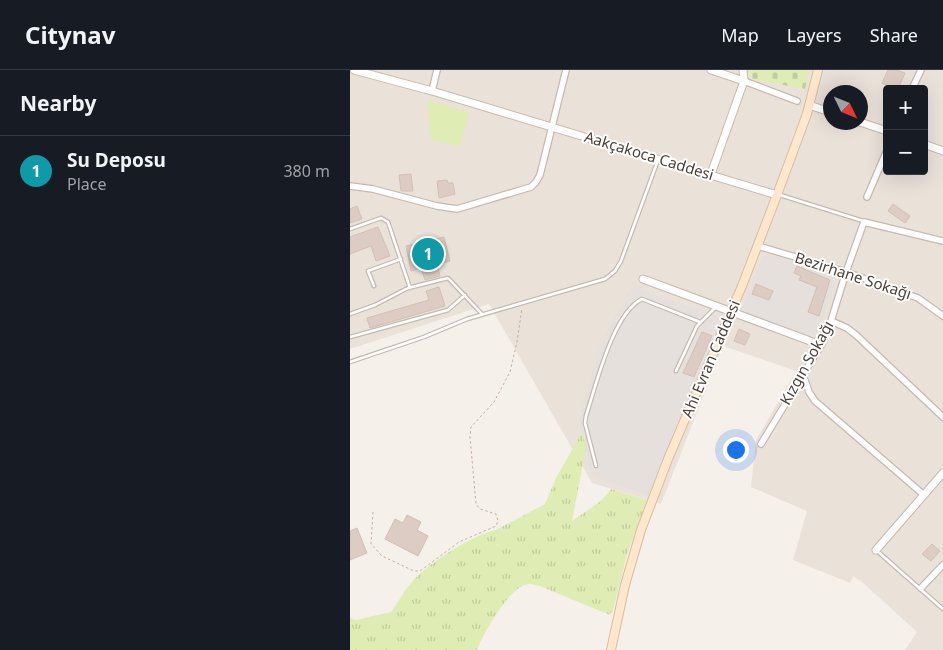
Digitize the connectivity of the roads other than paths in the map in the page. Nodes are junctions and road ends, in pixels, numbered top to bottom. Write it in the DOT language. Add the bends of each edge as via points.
graph roads {
  1 [pos="354,70"];
  2 [pos="438,70"];
  3 [pos="566,70"];
  4 [pos="711,70"];
  5 [pos="743,70"];
  6 [pos="818,70"];
  7 [pos="921,70"];
  8 [pos="744,81"];
  9 [pos="914,85"];
  10 [pos="432,90"];
  11 [pos="797,101"];
  12 [pos="810,105"];
  13 [pos="823,110"];
  14 [pos="868,125"];
  15 [pos="552,127"];
  16 [pos="884,130"];
  17 [pos="928,145"];
  18 [pos="943,151"];
  19 [pos="659,158"];
  20 [pos="883,159"];
  21 [pos="711,174"];
  22 [pos="350,186"];
  23 [pos="777,195"];
  24 [pos="867,197"];
  25 [pos="864,222"];
  26 [pos="350,229"];
  27 [pos="943,241"];
  28 [pos="758,246"];
  29 [pos="400,259"];
  30 [pos="846,272"];
  31 [pos="643,279"];
  32 [pos="374,286"];
  33 [pos="410,288"];
  34 [pos="465,294"];
  35 [pos="716,307"];
  36 [pos="731,312"];
  37 [pos="350,314"];
  38 [pos="482,314"];
  39 [pos="943,316"];
  40 [pos="831,321"];
  41 [pos="700,322"];
  42 [pos="350,336"];
  43 [pos="820,345"];
  44 [pos="350,362"];
  45 [pos="676,370"];
  46 [pos="803,375"];
  47 [pos="943,418"];
  48 [pos="761,444"];
  49 [pos="596,466"];
  50 [pos="943,473"];
  51 [pos="924,495"];
  52 [pos="876,550"];
  53 [pos="943,565"];
  54 [pos="921,588"];
  55 [pos="943,609"];
  56 [pos="610,650"];
  1 -- 10 [label="street, Aakçakoca Caddesi"];
  2 -- 10 [label="street"];
  3 -- 15 [label="street"];
  4 -- 8 [label="street"];
  5 -- 8 [label="street"];
  6 -- 12 [label="main road, Ahi Evran Caddesi"];
  7 -- 9 [label="street"];
  8 -- 11 [label="street"];
  8 -- 21 [label="street"];
  10 -- 15 [label="street, Aakçakoca Caddesi"];
  12 -- 13 [label="street"];
  12 -- 23 [label="main road, Ahi Evran Caddesi"];
  14 -- 16 [label="street"];
  15 -- 19 [label="street, Aakçakoca Caddesi"];
  15 -- 22 [label="street" via="536,182 531,187 506,195 449,209"];
  17 -- 18 [label="street"];
  19 -- 21 [label="street, Aakçakoca Caddesi"];
  19 -- 38 [label="lane" via="615,271 597,282"];
  20 -- 24 [label="street"];
  21 -- 23 [label="street, Aakçakoca Caddesi"];
  23 -- 25 [label="lane, Aakçakoca Caddesi"];
  23 -- 28 [label="main road, Ahi Evran Caddesi"];
  25 -- 27 [label="street, Aakçakoca Caddesi"];
  25 -- 30 [label="street, Kızgın Sokağı"];
  26 -- 29 [label="lane" via="384,219 388,222"];
  28 -- 30 [label="street, Bezirhane Sokağı"];
  28 -- 36 [label="main road, Ahi Evran Caddesi"];
  29 -- 32 [label="lane" via="368,271"];
  29 -- 33 [label="lane"];
  30 -- 39 [label="street, Bezirhane Sokağı" via="918,298"];
  30 -- 40 [label="street, Kızgın Sokağı"];
  31 -- 35 [label="street"];
  33 -- 34 [label="lane" via="448,278"];
  33 -- 37 [label="lane"];
  34 -- 38 [label="lane"];
  34 -- 42 [label="lane" via="448,310"];
  35 -- 36 [label="street"];
  35 -- 41 [label="lane"];
  36 -- 43 [label="street"];
  36 -- 56 [label="main road, Ahi Evran Caddesi" via="646,516"];
  38 -- 44 [label="lane"];
  40 -- 43 [label="street, Kızgın Sokağı"];
  40 -- 47 [label="street" via="856,335"];
  41 -- 45 [label="lane"];
  41 -- 49 [label="lane" via="642,299 627,311 607,352 586,416 585,424"];
  43 -- 46 [label="street, Kızgın Sokağı"];
  46 -- 48 [label="street, Kızgın Sokağı"];
  46 -- 51 [label="street" via="815,400"];
  50 -- 51 [label="street"];
  51 -- 52 [label="street"];
  52 -- 54 [label="lane"];
  53 -- 54 [label="street"];
  54 -- 55 [label="lane"];
}
